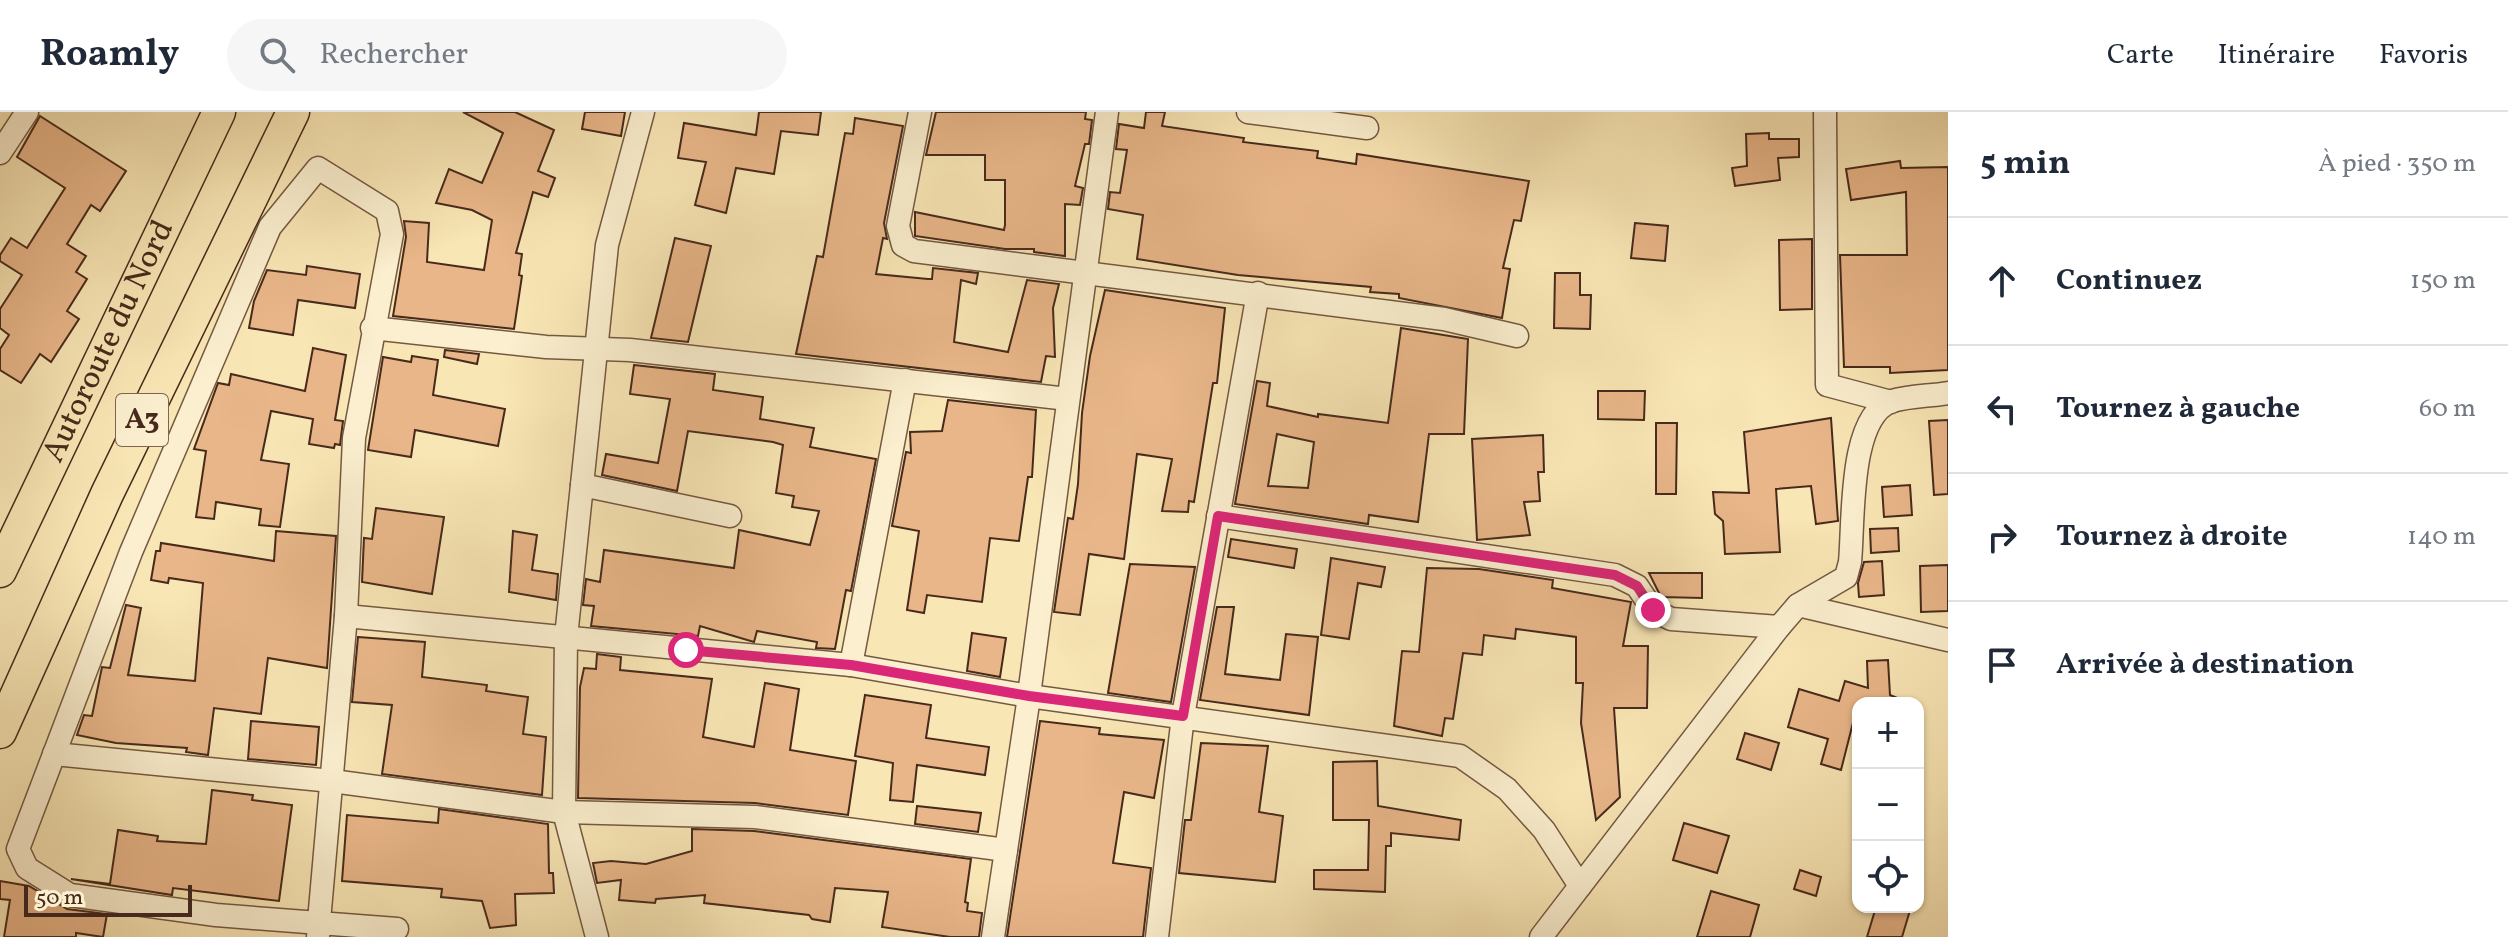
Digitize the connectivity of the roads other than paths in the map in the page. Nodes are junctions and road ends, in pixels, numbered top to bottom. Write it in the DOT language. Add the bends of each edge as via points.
graph roads {
  1 [pos="27,112"];
  2 [pos="219,112"];
  3 [pos="293,112"];
  4 [pos="643,112"];
  5 [pos="920,112"];
  6 [pos="1107,112"];
  7 [pos="1248,112"];
  8 [pos="1825,112"];
  9 [pos="1367,128"];
  10 [pos="0,153"];
  11 [pos="1083,273"];
  12 [pos="1258,293"];
  13 [pos="372,328"];
  14 [pos="1517,336"];
  15 [pos="595,349"];
  16 [pos="905,380"];
  17 [pos="1948,393"];
  18 [pos="1068,399"];
  19 [pos="1891,402"];
  20 [pos="582,485"];
  21 [pos="730,516"];
  22 [pos="1218,516"];
  23 [pos="0,571"];
  24 [pos="1798,605"];
  25 [pos="346,616"];
  26 [pos="1779,627"];
  27 [pos="566,637"];
  28 [pos="1948,640"];
  29 [pos="851,665"];
  30 [pos="1029,696"];
  31 [pos="1183,716"];
  32 [pos="0,732"];
  33 [pos="54,754"];
  34 [pos="332,781"];
  35 [pos="564,812"];
  36 [pos="1006,850"];
  37 [pos="1580,886"];
  38 [pos="318,929"];
  39 [pos="397,929"];
  40 [pos="597,937"];
  41 [pos="993,937"];
  42 [pos="1157,937"];
  43 [pos="1541,937"];
  1 -- 10 [label="street"];
  2 -- 23 [label="highway, Autoroute du Nord / A3"];
  3 -- 32 [label="highway, Autoroute du Nord / A3" via="107,494"];
  4 -- 15 [label="street" via="607,245"];
  5 -- 11 [label="street" via="898,226 903,245 914,251"];
  6 -- 11 [label="street"];
  7 -- 9 [label="street"];
  8 -- 19 [label="street" via="1827,385"];
  11 -- 12 [label="street"];
  11 -- 18 [label="street"];
  12 -- 14 [label="street" via="1444,319"];
  12 -- 22 [label="street"];
  13 -- 15 [label="street"];
  13 -- 25 [label="street" via="354,438"];
  13 -- 33 [label="street" via="392,234 387,211 318,168 270,227 131,552"];
  15 -- 16 [label="street"];
  15 -- 20 [label="street"];
  16 -- 18 [label="street"];
  16 -- 29 [label="street"];
  17 -- 19 [label="street"];
  18 -- 30 [label="street"];
  19 -- 24 [label="street" via="1871,415 1861,438 1846,577"];
  20 -- 21 [label="street"];
  20 -- 27 [label="street"];
  22 -- 26 [label="street" via="1615,575 1637,586 1653,610 1671,619"];
  22 -- 31 [label="street"];
  24 -- 26 [label="street"];
  24 -- 28 [label="street"];
  25 -- 27 [label="street"];
  25 -- 34 [label="street"];
  26 -- 37 [label="street"];
  27 -- 29 [label="street"];
  27 -- 35 [label="street"];
  29 -- 30 [label="street"];
  30 -- 31 [label="street"];
  30 -- 36 [label="street"];
  31 -- 37 [label="street" via="1460,756 1507,789 1544,830"];
  31 -- 42 [label="street"];
  33 -- 34 [label="street"];
  33 -- 38 [label="street" via="18,849 27,868 43,881 70,895"];
  34 -- 35 [label="street"];
  34 -- 38 [label="street"];
  35 -- 36 [label="street" via="755,817"];
  35 -- 40 [label="street"];
  36 -- 41 [label="street"];
  37 -- 43 [label="street"];
  38 -- 39 [label="street"];
}
